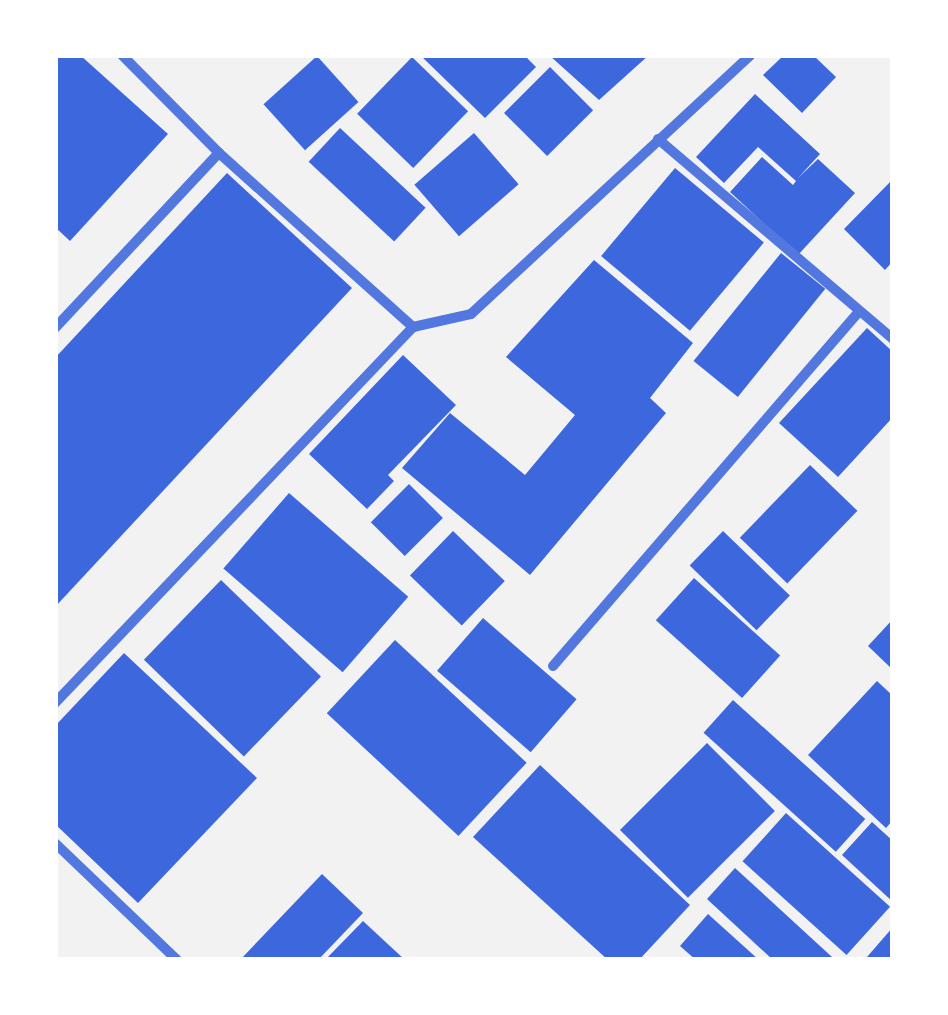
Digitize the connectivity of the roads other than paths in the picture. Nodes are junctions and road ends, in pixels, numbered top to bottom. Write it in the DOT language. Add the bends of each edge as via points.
graph roads {
  1 [pos="122,55"];
  2 [pos="751,55"];
  3 [pos="658,138"];
  4 [pos="219,153"];
  5 [pos="858,312"];
  6 [pos="414,327"];
  7 [pos="55,328"];
  8 [pos="893,339"];
  9 [pos="553,666"];
  10 [pos="55,704"];
  11 [pos="55,843"];
  12 [pos="176,960"];
  1 -- 4 [label="street"];
  2 -- 3 [label="street"];
  3 -- 5 [label="street"];
  3 -- 6 [label="street" via="470,314"];
  4 -- 6 [label="street"];
  4 -- 7 [label="street"];
  5 -- 8 [label="street"];
  5 -- 9 [label="street"];
  6 -- 10 [label="street"];
  11 -- 12 [label="street"];
}
